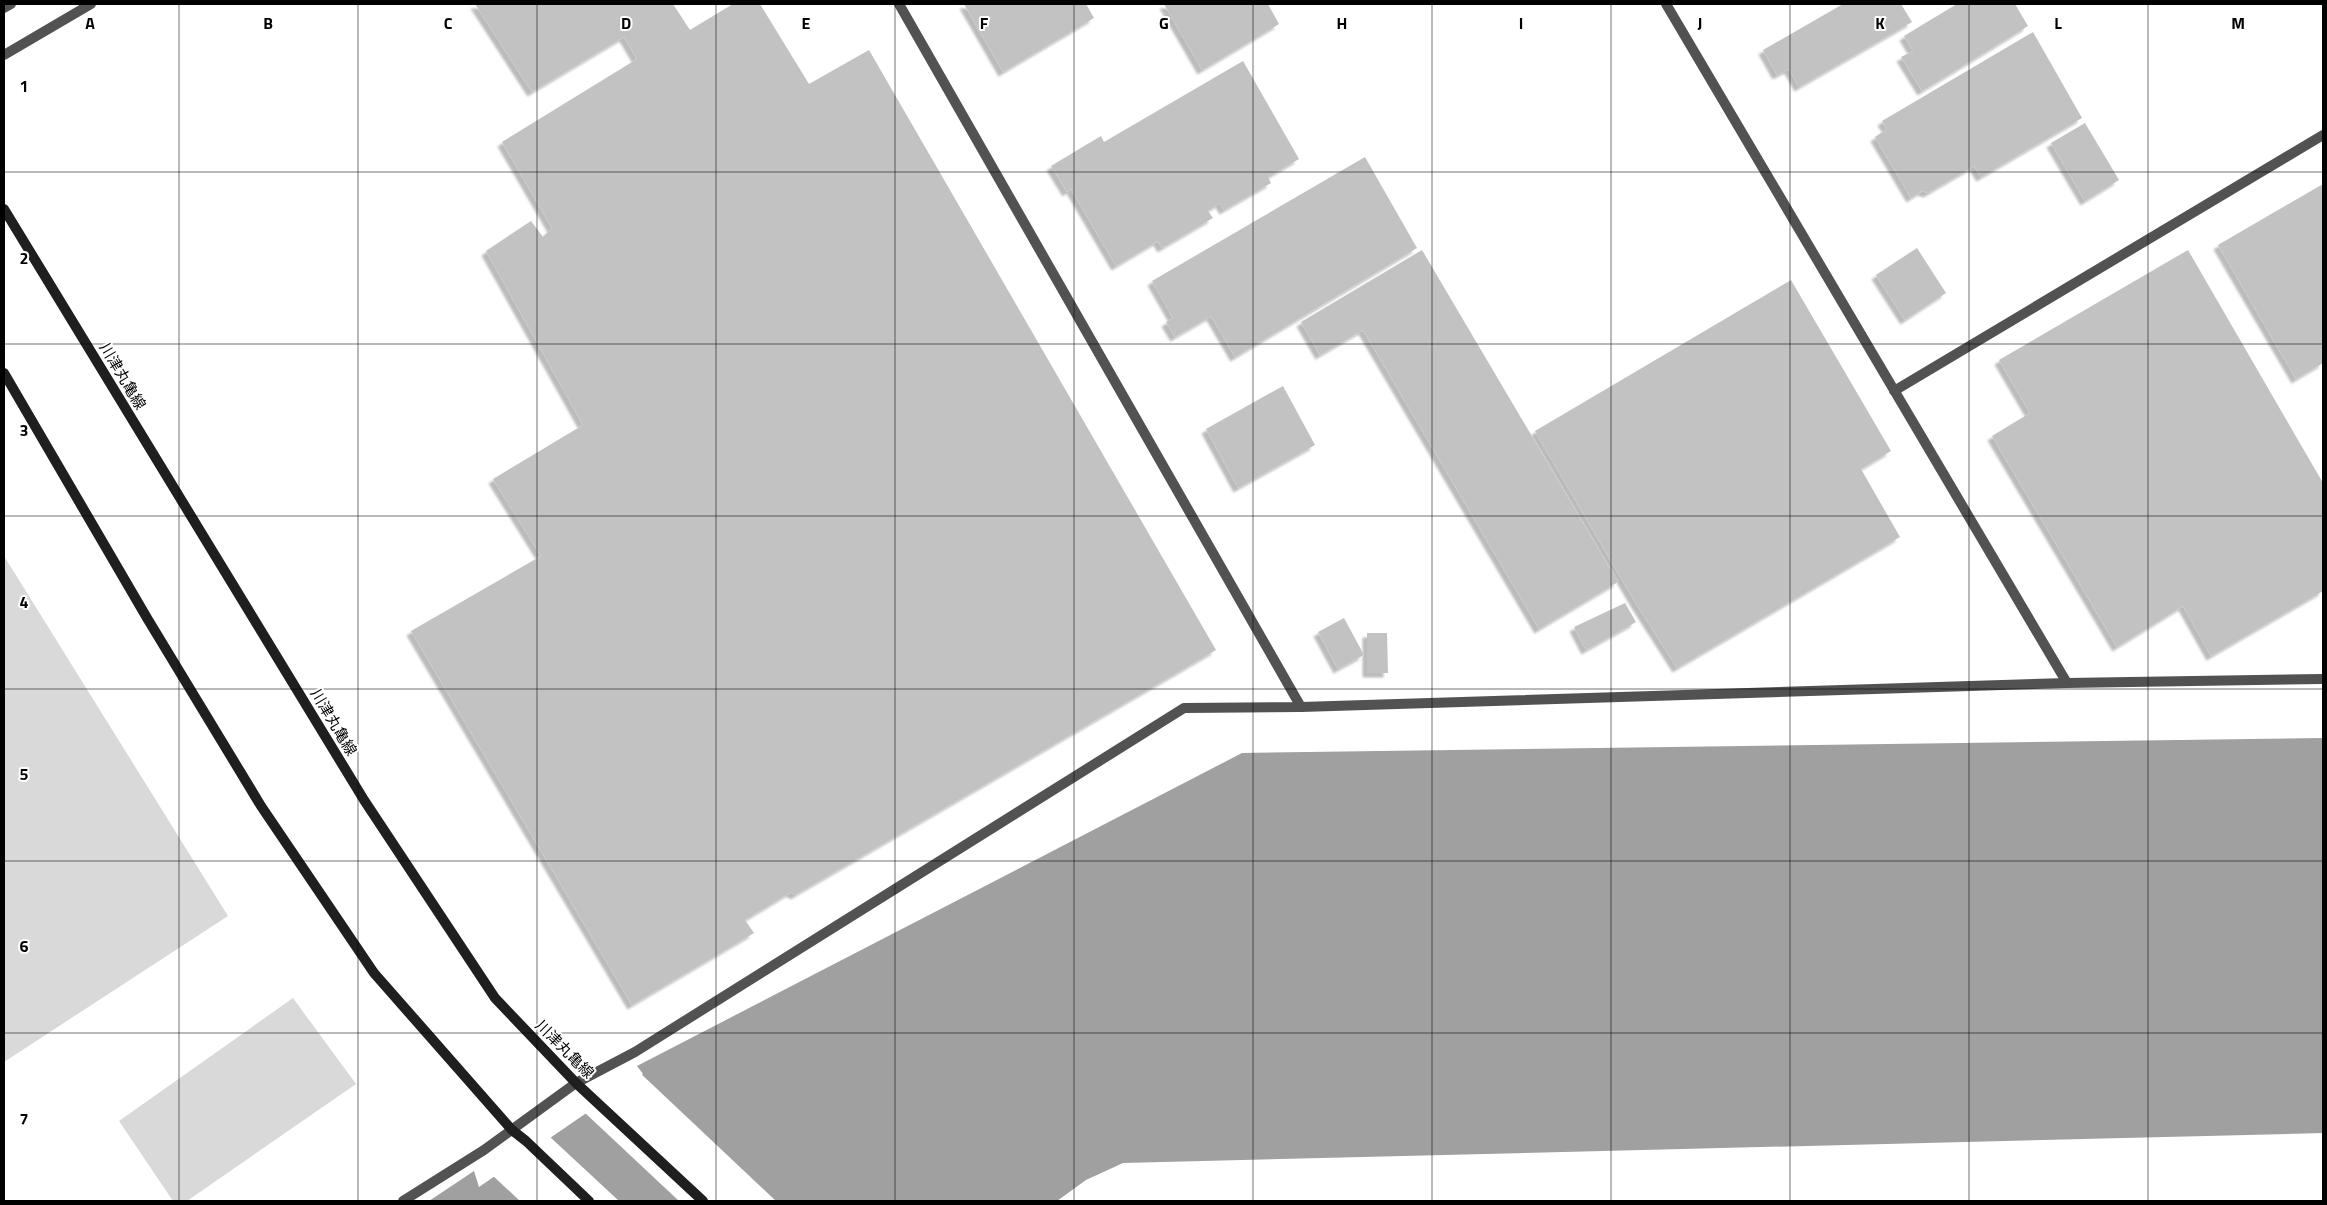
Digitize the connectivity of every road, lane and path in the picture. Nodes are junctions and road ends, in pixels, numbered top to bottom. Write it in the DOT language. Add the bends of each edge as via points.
graph roads {
  1 [pos="11,4"];
  2 [pos="91,4"];
  3 [pos="899,4"];
  4 [pos="1666,4"];
  5 [pos="4,8"];
  6 [pos="4,55"];
  7 [pos="2323,135"];
  8 [pos="4,209"];
  9 [pos="4,373"];
  10 [pos="1894,391"];
  11 [pos="2323,679"];
  12 [pos="2067,683"];
  13 [pos="1301,707"];
  14 [pos="576,1083"];
  15 [pos="512,1130"];
  16 [pos="403,1201"];
  17 [pos="589,1201"];
  18 [pos="703,1201"];
  1 -- 5 [label="street"];
  2 -- 6 [label="street"];
  3 -- 13 [label="street"];
  4 -- 10 [label="street"];
  7 -- 10 [label="street"];
  8 -- 14 [label="main road, 川津丸亀線" via="369,808 495,998"];
  9 -- 15 [label="main road" via="261,806 374,973"];
  10 -- 12 [label="street"];
  11 -- 12 [label="street"];
  12 -- 13 [label="street"];
  13 -- 14 [label="street" via="1184,708 635,1052"];
  14 -- 15 [label="street"];
  14 -- 18 [label="main road, 川津丸亀線"];
  15 -- 16 [label="street"];
  15 -- 17 [label="main road"];
}
